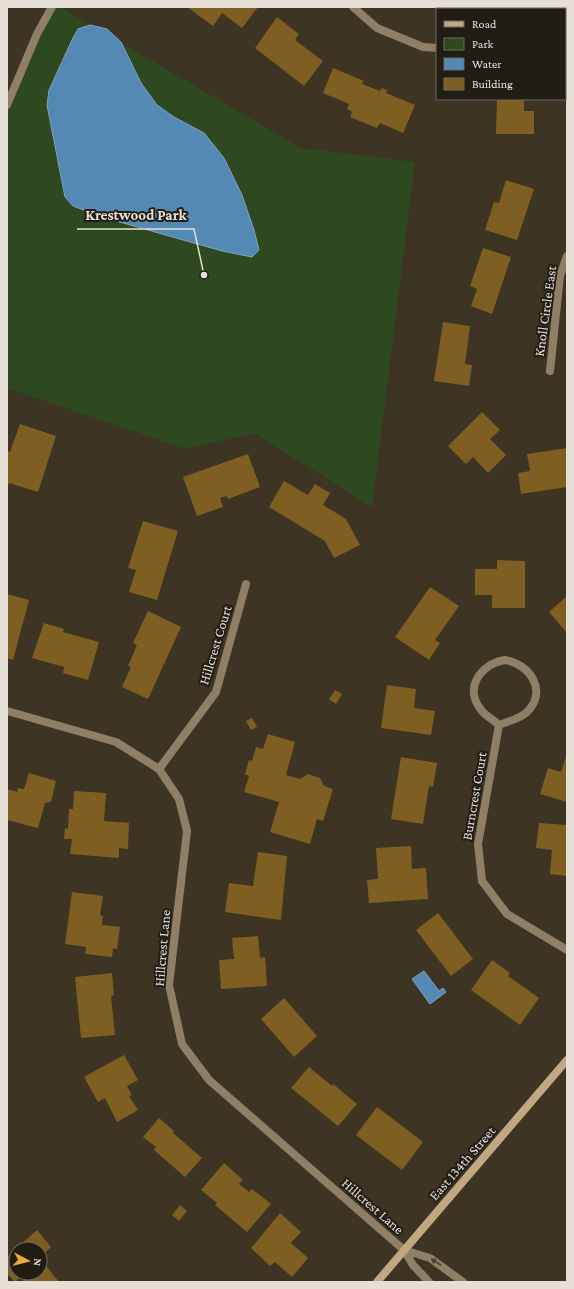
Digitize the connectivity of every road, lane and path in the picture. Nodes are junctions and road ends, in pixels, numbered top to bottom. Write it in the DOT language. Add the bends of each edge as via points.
graph roads {
  1 [pos="52,7"];
  2 [pos="353,7"];
  3 [pos="436,48"];
  4 [pos="7,106"];
  5 [pos="567,256"];
  6 [pos="550,371"];
  7 [pos="246,584"];
  8 [pos="7,711"];
  9 [pos="500,725"];
  10 [pos="159,769"];
  11 [pos="567,950"];
  12 [pos="567,1060"];
  13 [pos="404,1250"];
  14 [pos="376,1282"];
  15 [pos="429,1282"];
  16 [pos="463,1282"];
  1 -- 4 [label="street" via="37,34"];
  2 -- 3 [label="street" via="377,28 423,47"];
  5 -- 6 [label="street, Knoll Circle East" via="560,276"];
  7 -- 10 [label="street, Hillcrest Court" via="216,692"];
  8 -- 10 [label="street, Hillcrest Lane" via="116,742"];
  9 -- 9 [label="street" via="527,712 536,694 535,683 524,666 505,660 486,666 479,674 474,693 482,712"];
  9 -- 11 [label="street, Burncrest Court" via="478,844 482,881 507,914"];
  10 -- 13 [label="street, Hillcrest Lane" via="180,799 187,831 169,985 182,1044 209,1080"];
  12 -- 13 [label="street, East 134th Street"];
  13 -- 14 [label="street, East 134th Street"];
  13 -- 15 [label="street" via="412,1265"];
  16 -- 13 [label="street, one-way" via="430,1258"];
}
